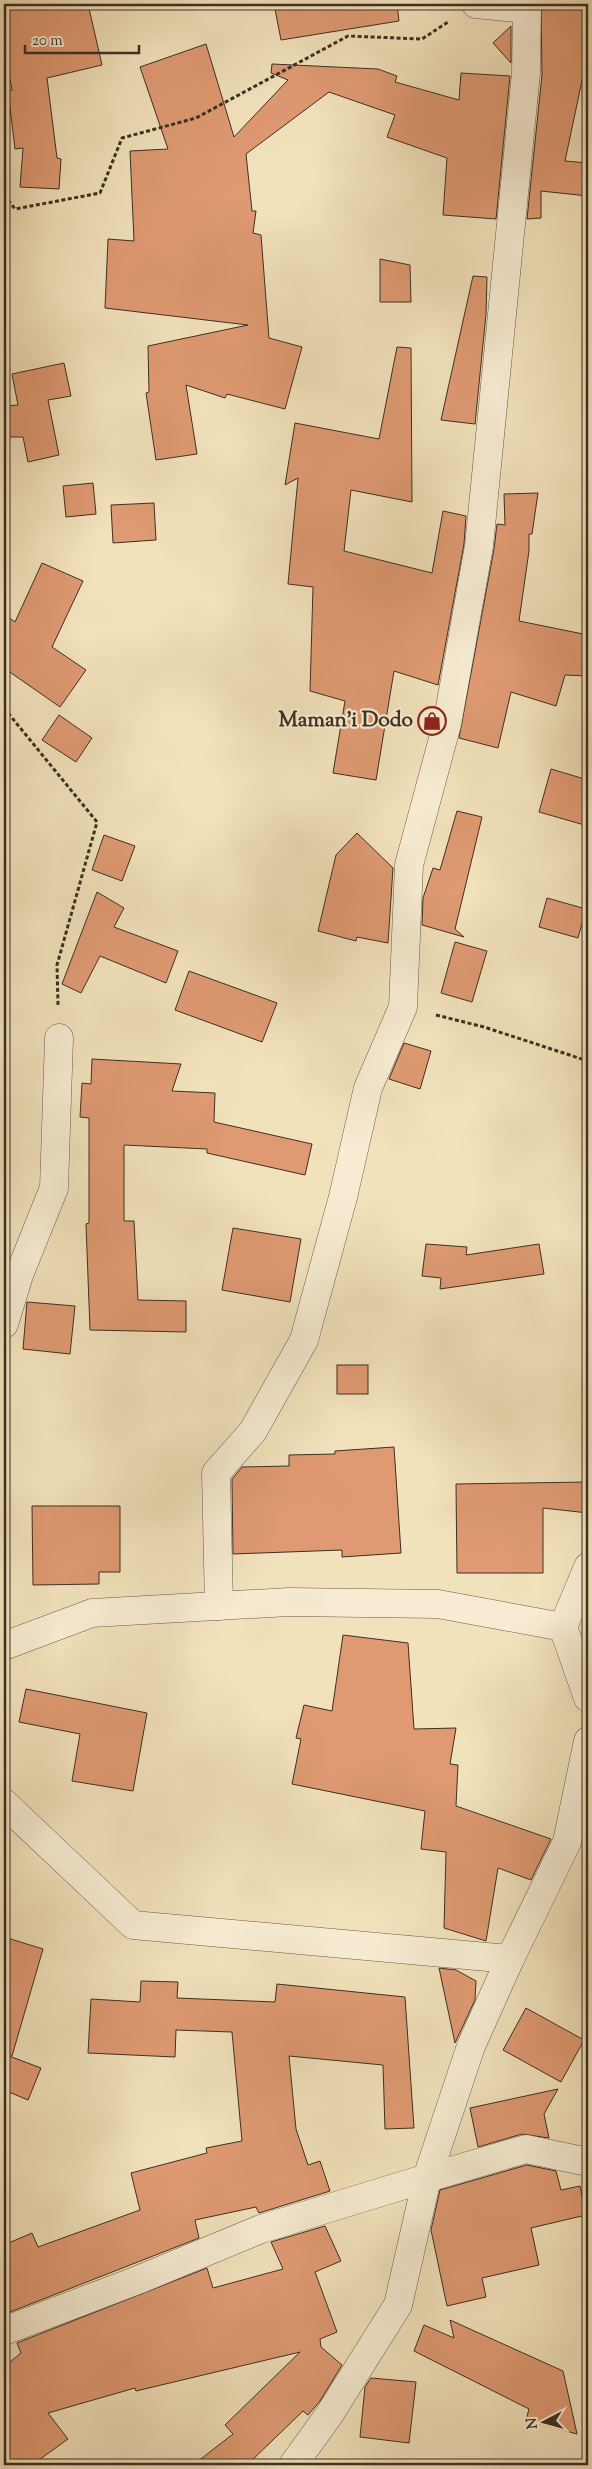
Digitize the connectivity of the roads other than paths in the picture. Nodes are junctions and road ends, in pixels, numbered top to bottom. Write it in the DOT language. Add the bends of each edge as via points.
graph roads {
  1 [pos="476,4"];
  2 [pos="59,1038"];
  3 [pos="4,1324"];
  4 [pos="588,1568"];
  5 [pos="219,1606"];
  6 [pos="563,1627"];
  7 [pos="4,1646"];
  8 [pos="588,1698"];
  9 [pos="588,1741"];
  10 [pos="4,1803"];
  11 [pos="510,1959"];
  12 [pos="588,2162"];
  13 [pos="427,2178"];
  14 [pos="4,2332"];
  15 [pos="293,2465"];
  1 -- 5 [label="street" via="527,9 526,72 479,546 447,724 409,865 403,1007 368,1088 343,1197 304,1340 253,1430 216,1473"];
  2 -- 3 [label="street" via="54,1188 18,1275"];
  4 -- 6 [label="street"];
  5 -- 6 [label="street" via="289,1602 438,1604"];
  5 -- 7 [label="street" via="92,1613"];
  6 -- 8 [label="street"];
  9 -- 11 [label="street" via="567,1842"];
  10 -- 11 [label="street" via="134,1924"];
  11 -- 13 [label="street" via="471,2046"];
  12 -- 13 [label="street" via="526,2149"];
  13 -- 14 [label="street" via="261,2229"];
  13 -- 15 [label="street" via="398,2305 329,2415"];
}
